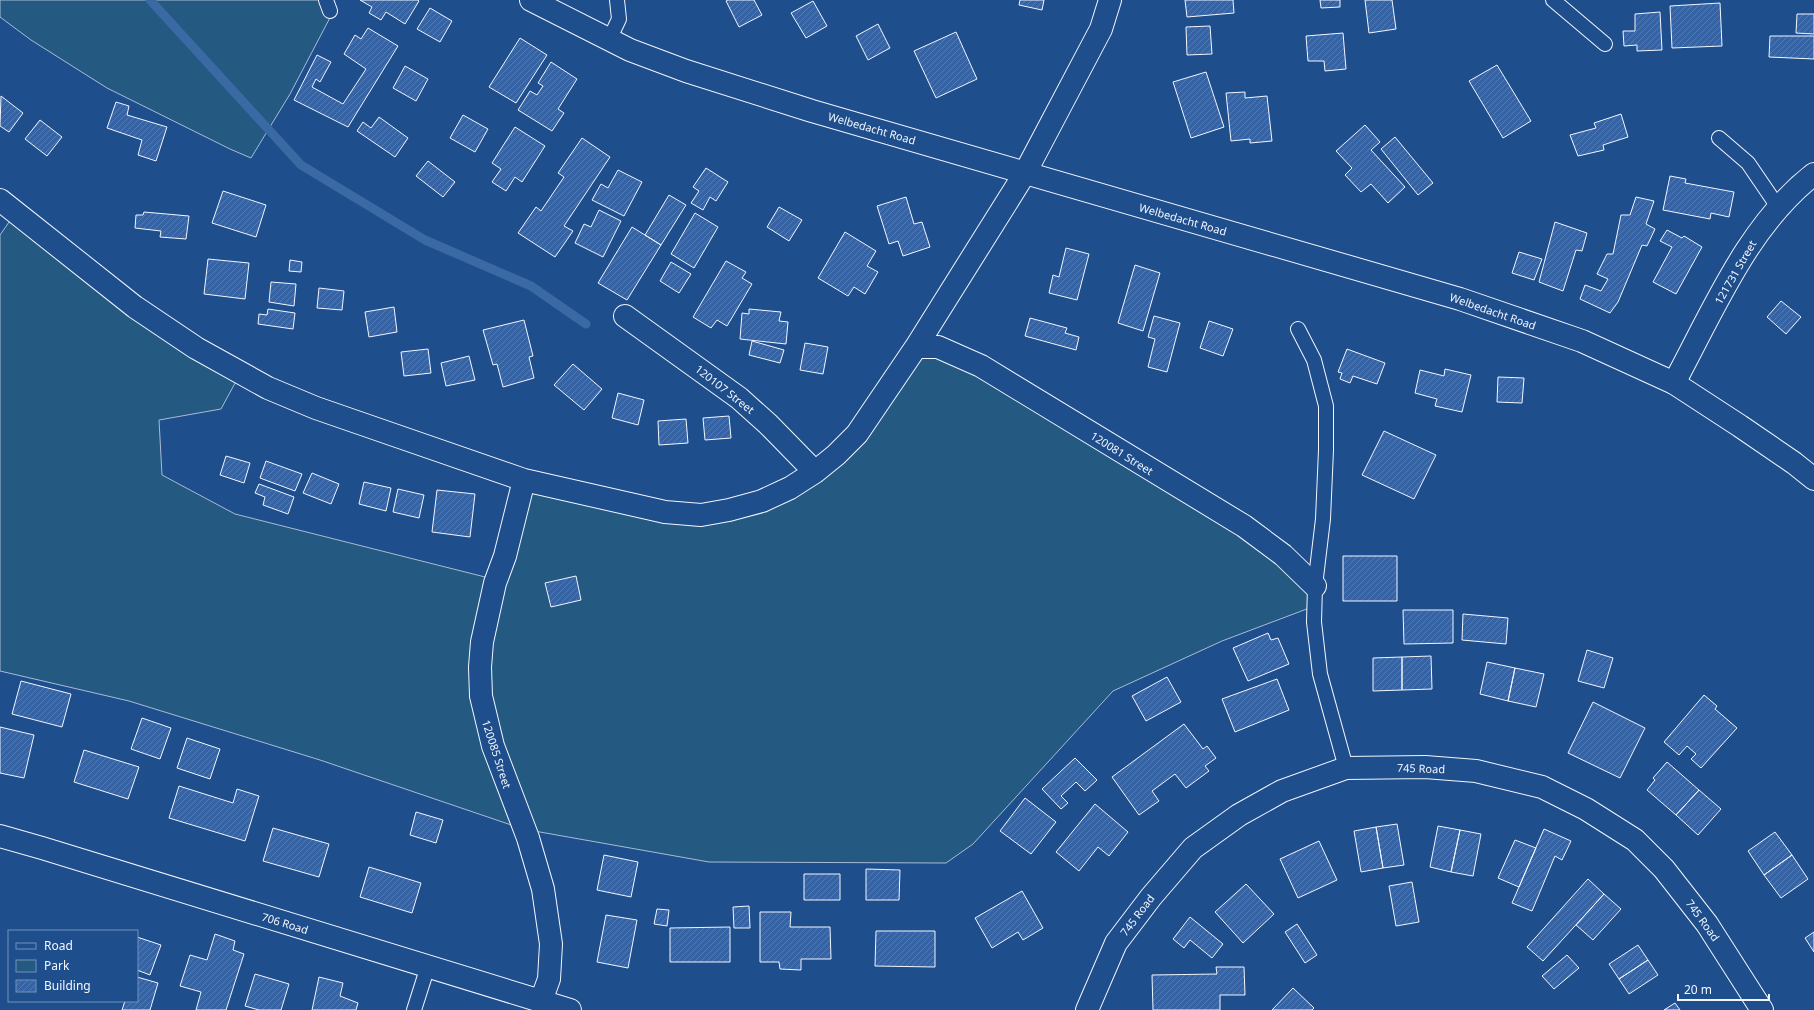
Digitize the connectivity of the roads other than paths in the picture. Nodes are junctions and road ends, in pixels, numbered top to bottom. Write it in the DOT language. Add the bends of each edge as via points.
graph roads {
  1 [pos="531,0"];
  2 [pos="617,0"];
  3 [pos="1110,0"];
  4 [pos="1554,0"];
  5 [pos="609,40"];
  6 [pos="1605,44"];
  7 [pos="1719,138"];
  8 [pos="1025,173"];
  9 [pos="1814,174"];
  10 [pos="0,200"];
  11 [pos="1778,207"];
  12 [pos="625,316"];
  13 [pos="1298,330"];
  14 [pos="916,347"];
  15 [pos="1674,382"];
  16 [pos="815,472"];
  17 [pos="524,480"];
  18 [pos="1814,480"];
  19 [pos="1314,586"];
  20 [pos="1346,768"];
  21 [pos="0,836"];
  22 [pos="428,966"];
  23 [pos="540,1001"];
  24 [pos="414,1010"];
  25 [pos="570,1010"];
  26 [pos="1087,1010"];
  27 [pos="1762,1010"];
  1 -- 5 [label="street, Welbedacht Road"];
  2 -- 5 [label="lane" via="618,19"];
  3 -- 8 [label="street" via="1101,29"];
  4 -- 6 [label="lane"];
  5 -- 8 [label="street, Welbedacht Road" via="686,71 745,90"];
  7 -- 11 [label="lane" via="1748,163"];
  8 -- 14 [label="street"];
  8 -- 15 [label="street, Welbedacht Road" via="1460,299 1582,341"];
  9 -- 11 [label="street, 121731 Street"];
  10 -- 17 [label="street" via="135,307 196,348 268,388 316,408"];
  11 -- 15 [label="street, 121731 Street" via="1739,262"];
  12 -- 16 [label="street, 120107 Street" via="739,398"];
  13 -- 19 [label="lane" via="1314,360 1326,406 1323,519"];
  14 -- 16 [label="street" via="857,434"];
  14 -- 19 [label="street, 120081 Street" via="938,347 981,366 1244,526 1283,555"];
  15 -- 18 [label="street, Welbedacht Road" via="1794,463"];
  16 -- 17 [label="street" via="790,488 762,501 701,515 665,512"];
  17 -- 23 [label="street, 120085 Street" via="505,556 494,583 482,642 480,667 481,696 492,746 528,838 543,889 551,944 549,979"];
  19 -- 20 [label="lane" via="1314,622 1320,674"];
  20 -- 26 [label="street, 745 Road" via="1282,791 1239,815 1193,848 1116,943"];
  20 -- 27 [label="street, 745 Road" via="1425,767 1476,771 1542,787 1586,808 1635,840 1664,869 1707,924"];
  21 -- 22 [label="street, 706 Road"];
  22 -- 23 [label="street, 706 Road"];
  22 -- 24 [label="lane"];
  23 -- 25 [label="street, 706 Road"];
}
